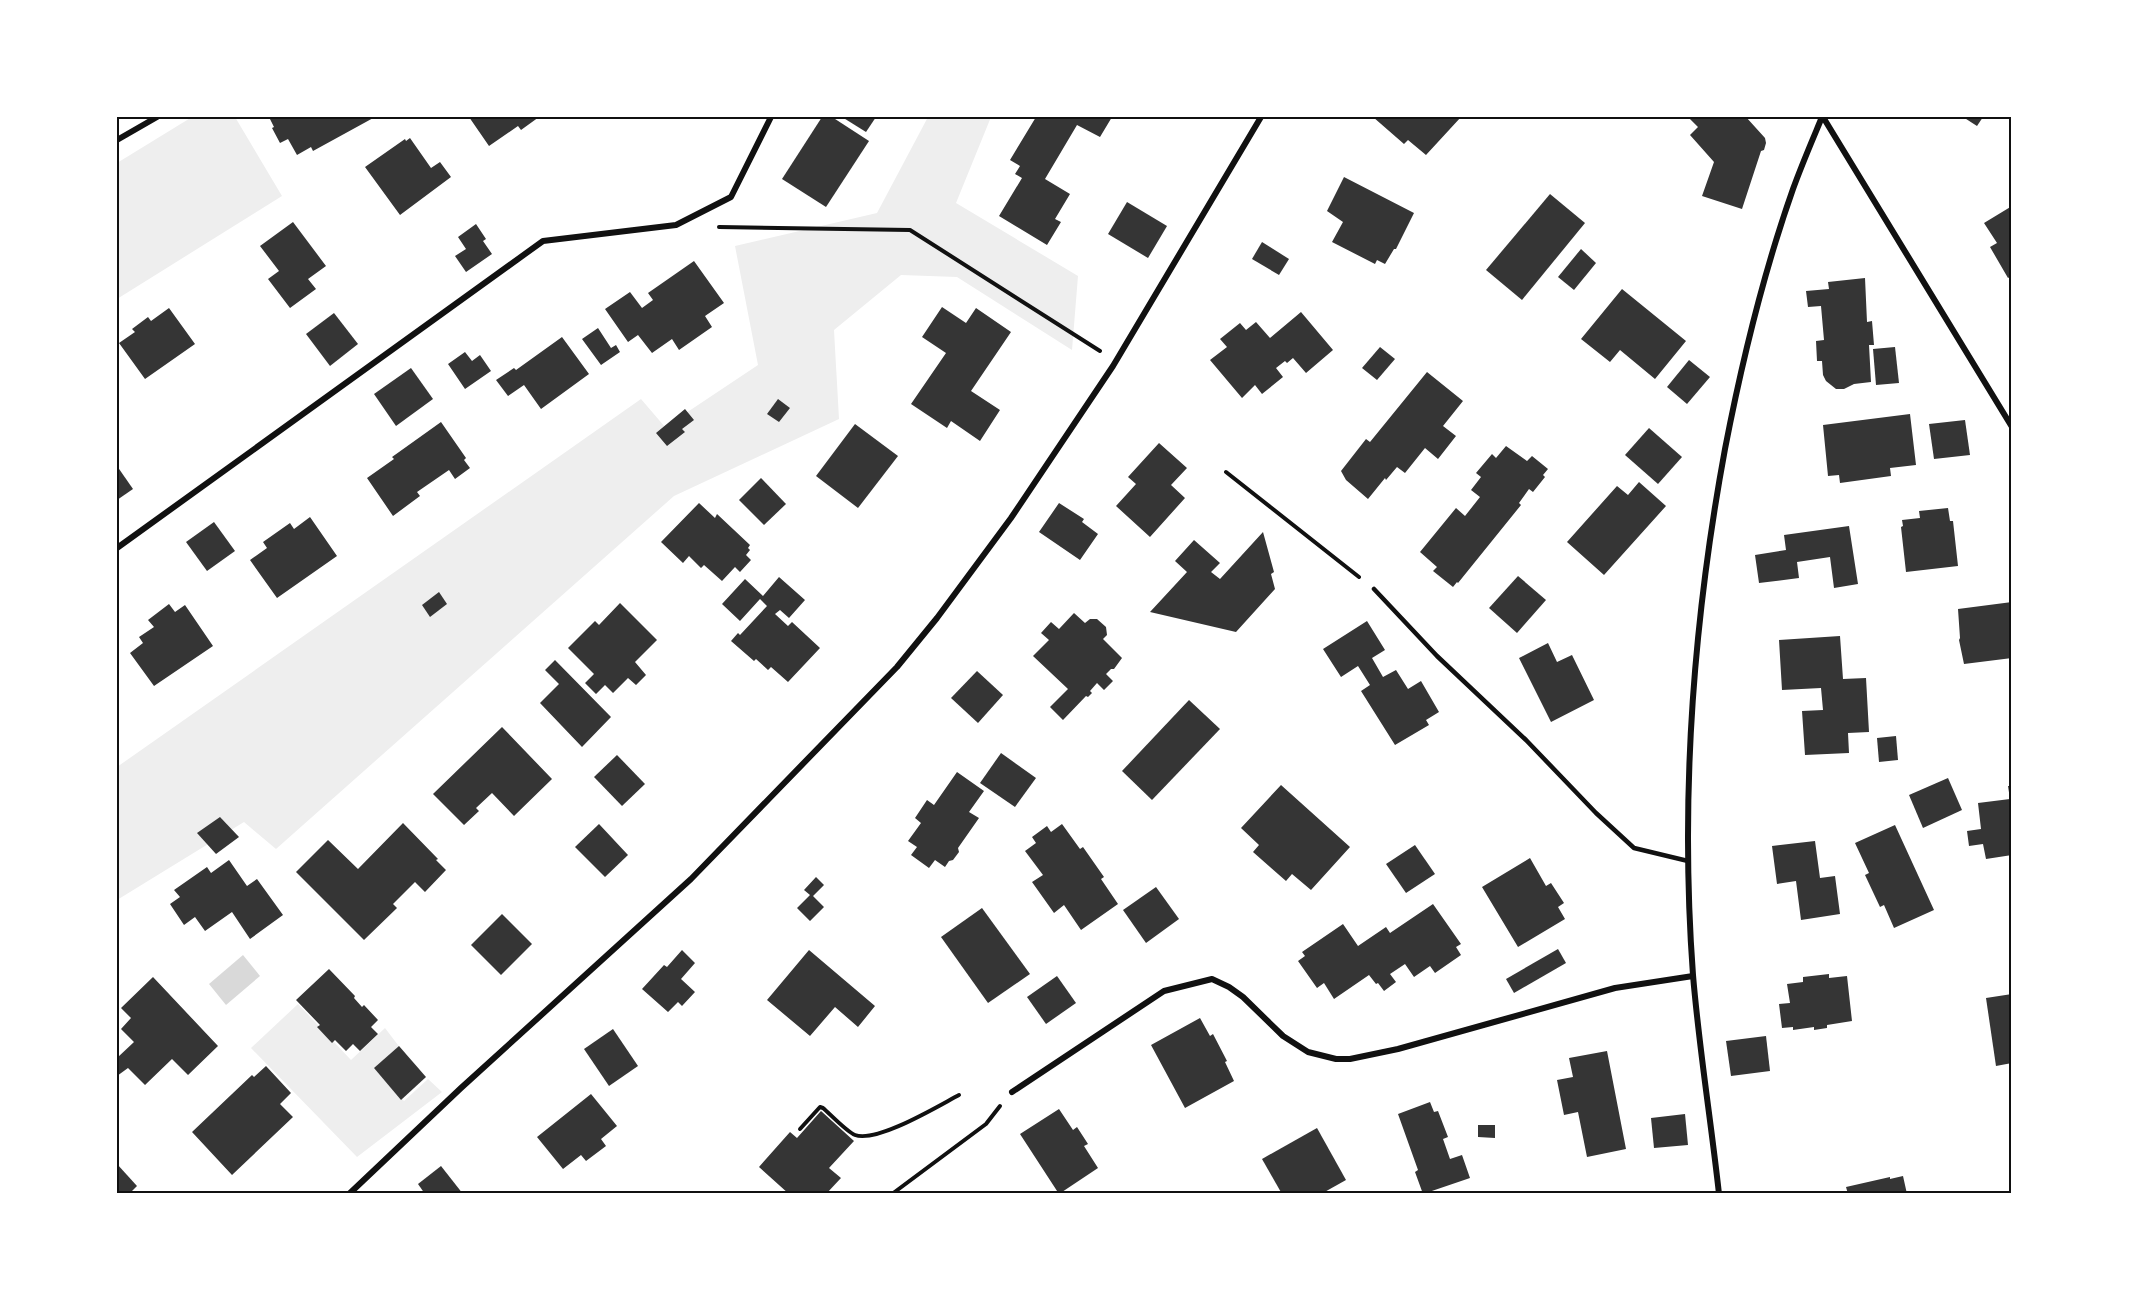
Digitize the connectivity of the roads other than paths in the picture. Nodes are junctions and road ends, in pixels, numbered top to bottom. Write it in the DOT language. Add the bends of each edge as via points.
graph roads {
  1 [pos="158,117"];
  2 [pos="771,117"];
  3 [pos="1261,117"];
  4 [pos="1822,117"];
  5 [pos="117,140"];
  6 [pos="2012,427"];
  7 [pos="117,548"];
  8 [pos="1374,589"];
  9 [pos="1688,861"];
  10 [pos="1693,976"];
  11 [pos="1012,1092"];
  12 [pos="349,1194"];
  13 [pos="1719,1194"];
  1 -- 5 [label="street"];
  2 -- 7 [label="street" via="731,198 676,225 543,241"];
  3 -- 12 [label="street" via="1113,366 1011,518 897,667 691,879"];
  4 -- 6 [label="street"];
  4 -- 9 [label="street" via="1793,187 1764,280 1744,355 1710,529 1690,736"];
  8 -- 9 [label="lane" via="1437,656 1634,848"];
  9 -- 10 [label="street"];
  10 -- 11 [label="street" via="1615,988 1350,1059 1308,1052 1283,1036 1243,997 1212,979 1164,991"];
  10 -- 13 [label="street"];
}
